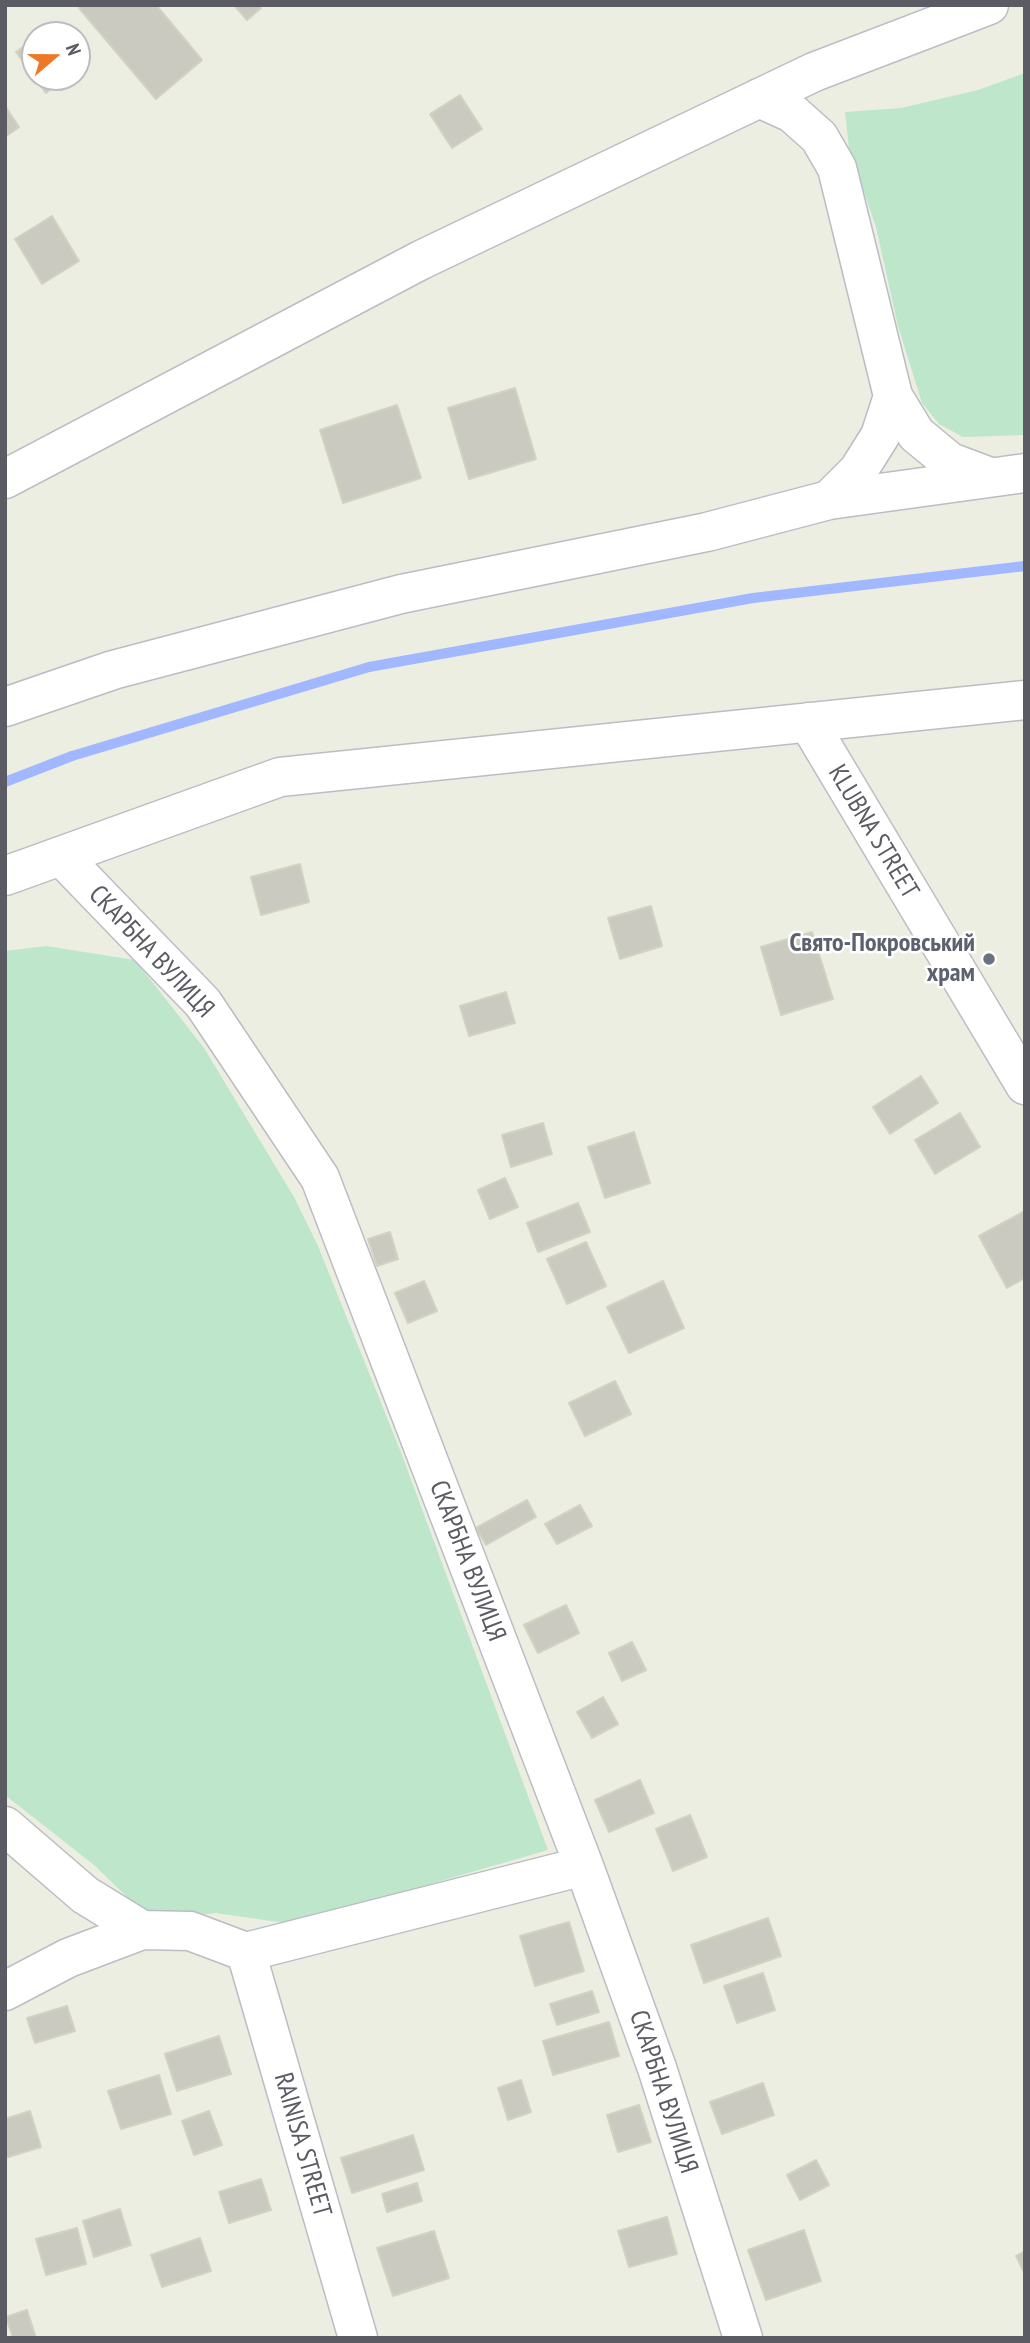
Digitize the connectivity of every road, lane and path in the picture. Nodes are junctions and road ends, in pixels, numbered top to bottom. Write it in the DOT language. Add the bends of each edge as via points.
graph roads {
  1 [pos="989,5"];
  2 [pos="759,98"];
  3 [pos="893,396"];
  4 [pos="1008,475"];
  5 [pos="5,479"];
  6 [pos="829,500"];
  7 [pos="1025,701"];
  8 [pos="5,707"];
  9 [pos="808,722"];
  10 [pos="61,856"];
  11 [pos="5,876"];
  12 [pos="1025,1085"];
  13 [pos="5,1826"];
  14 [pos="584,1866"];
  15 [pos="142,1930"];
  16 [pos="246,1952"];
  17 [pos="5,1992"];
  18 [pos="358,2338"];
  19 [pos="743,2338"];
  1 -- 2 [label="street"];
  2 -- 3 [label="street" via="792,113 819,137 837,168"];
  2 -- 5 [label="street" via="421,260"];
  3 -- 4 [label="street" via="916,434 950,462"];
  3 -- 6 [label="street" via="880,436 858,471"];
  4 -- 6 [label="street"];
  6 -- 8 [label="street" via="707,532 401,594 113,670"];
  7 -- 9 [label="street"];
  9 -- 10 [label="street" via="280,778"];
  9 -- 12 [label="street, KLUBNA STREET"];
  10 -- 11 [label="street"];
  10 -- 14 [label="street, СКАРБНА ВУЛИЦЯ" via="203,1003 320,1178"];
  13 -- 15 [label="street" via="85,1895"];
  14 -- 16 [label="street"];
  14 -- 19 [label="street, СКАРБНА ВУЛИЦЯ" via="657,2068"];
  15 -- 16 [label="street" via="190,1931"];
  15 -- 17 [label="street" via="68,1958"];
  16 -- 18 [label="street, RAINISA STREET"];
}
